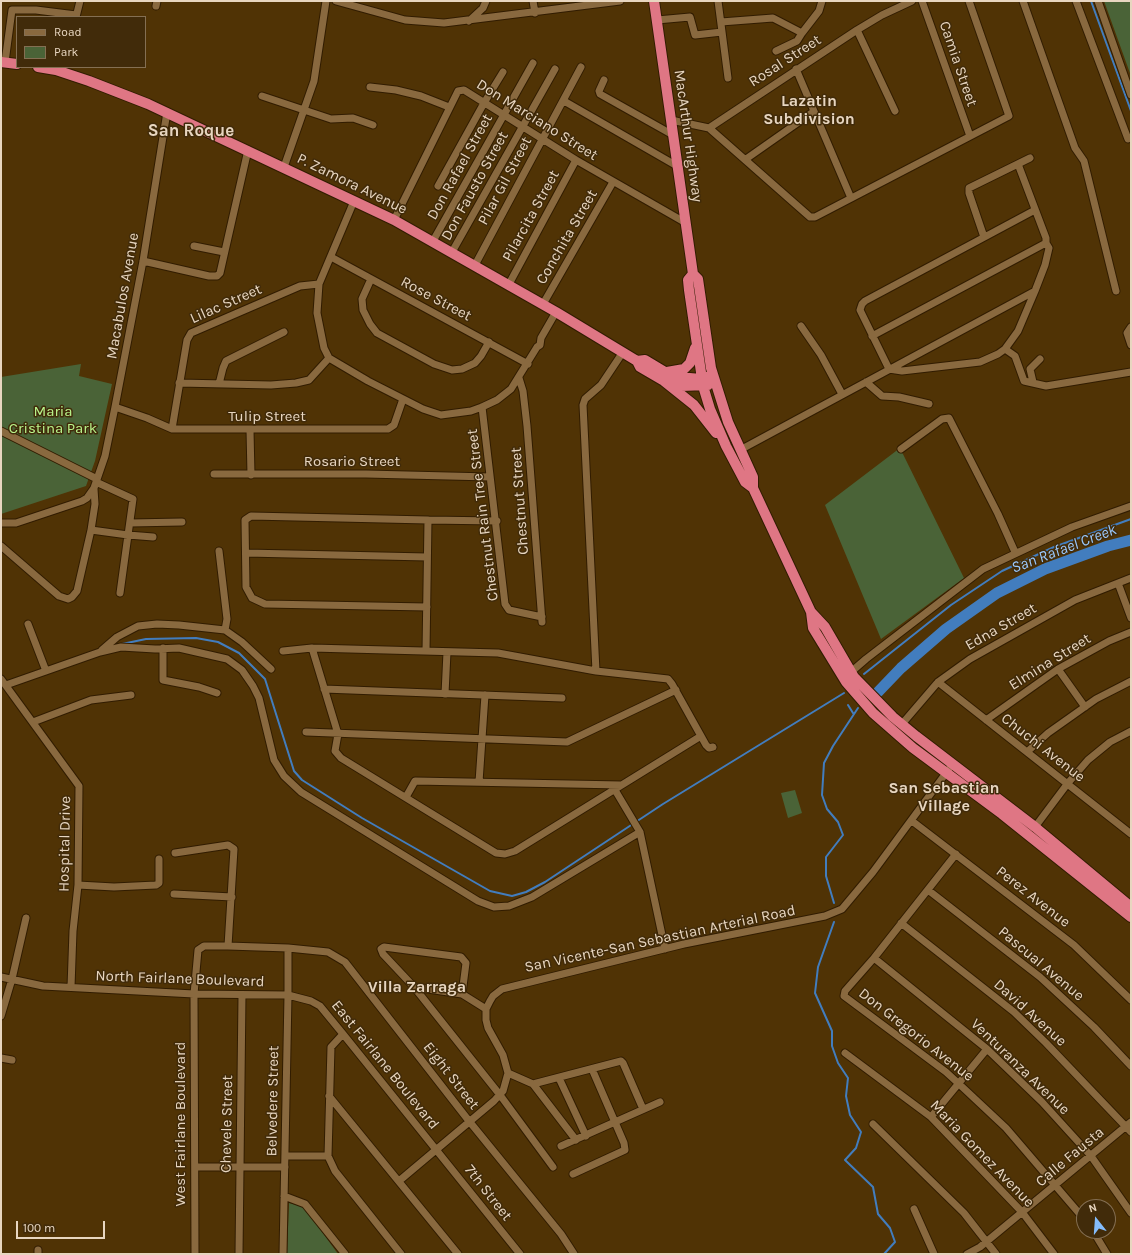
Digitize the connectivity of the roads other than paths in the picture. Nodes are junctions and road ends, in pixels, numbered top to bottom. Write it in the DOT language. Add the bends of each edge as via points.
graph roads {
  1 [pos="80,1"];
  2 [pos="326,1"];
  3 [pos="336,1"];
  4 [pos="486,1"];
  5 [pos="533,1"];
  6 [pos="620,1"];
  7 [pos="654,1"];
  8 [pos="718,1"];
  9 [pos="822,1"];
  10 [pos="912,1"];
  11 [pos="922,1"];
  12 [pos="969,1"];
  13 [pos="1023,1"];
  14 [pos="1076,1"];
  15 [pos="1098,1"];
  16 [pos="535,13"];
  17 [pos="76,16"];
  18 [pos="657,20"];
  19 [pos="469,21"];
  20 [pos="721,22"];
  21 [pos="857,30"];
  22 [pos="722,32"];
  23 [pos="802,33"];
  24 [pos="776,52"];
  25 [pos="3,62"];
  26 [pos="533,63"];
  27 [pos="16,64"];
  28 [pos="582,67"];
  29 [pos="57,69"];
  30 [pos="796,69"];
  31 [pos="555,70"];
  32 [pos="504,72"];
  33 [pos="728,78"];
  34 [pos="604,80"];
  35 [pos="370,87"];
  36 [pos="1131,95"];
  37 [pos="262,96"];
  38 [pos="564,102"];
  39 [pos="484,103"];
  40 [pos="449,107"];
  41 [pos="304,111"];
  42 [pos="895,111"];
  43 [pos="167,112"];
  44 [pos="814,112"];
  45 [pos="504,115"];
  46 [pos="671,120"];
  47 [pos="373,125"];
  48 [pos="522,127"];
  49 [pos="709,128"];
  50 [pos="673,135"];
  51 [pos="970,136"];
  52 [pos="1128,139"];
  53 [pos="542,140"];
  54 [pos="248,150"];
  55 [pos="1030,158"];
  56 [pos="746,159"];
  57 [pos="576,160"];
  58 [pos="1018,164"];
  59 [pos="677,166"];
  60 [pos="284,167"];
  61 [pos="613,182"];
  62 [pos="438,186"];
  63 [pos="851,198"];
  64 [pos="354,201"];
  65 [pos="1035,210"];
  66 [pos="394,220"];
  67 [pos="686,223"];
  68 [pos="984,237"];
  69 [pos="433,241"];
  70 [pos="1046,243"];
  71 [pos="194,246"];
  72 [pos="224,252"];
  73 [pos="452,252"];
  74 [pos="331,257"];
  75 [pos="143,261"];
  76 [pos="475,265"];
  77 [pos="693,274"];
  78 [pos="371,279"];
  79 [pos="319,284"];
  80 [pos="508,284"];
  81 [pos="1035,291"];
  82 [pos="1116,291"];
  83 [pos="543,304"];
  84 [pos="556,312"];
  85 [pos="801,326"];
  86 [pos="1131,327"];
  87 [pos="284,332"];
  88 [pos="872,336"];
  89 [pos="489,342"];
  90 [pos="1131,345"];
  91 [pos="696,346"];
  92 [pos="1005,349"];
  93 [pos="623,352"];
  94 [pos="329,358"];
  95 [pos="1040,359"];
  96 [pos="528,364"];
  97 [pos="888,369"];
  98 [pos="1131,372"];
  99 [pos="665,376"];
  100 [pos="519,378"];
  101 [pos="714,379"];
  102 [pos="866,382"];
  103 [pos="1033,382"];
  104 [pos="179,383"];
  105 [pos="702,383"];
  106 [pos="219,384"];
  107 [pos="842,394"];
  108 [pos="403,399"];
  109 [pos="929,404"];
  110 [pos="115,407"];
  111 [pos="482,407"];
  112 [pos="172,429"];
  113 [pos="250,430"];
  114 [pos="1,431"];
  115 [pos="726,446"];
  116 [pos="901,449"];
  117 [pos="740,450"];
  118 [pos="214,474"];
  119 [pos="251,475"];
  120 [pos="490,477"];
  121 [pos="96,483"];
  122 [pos="753,488"];
  123 [pos="1131,506"];
  124 [pos="428,520"];
  125 [pos="497,521"];
  126 [pos="182,522"];
  127 [pos="1,523"];
  128 [pos="130,523"];
  129 [pos="92,530"];
  130 [pos="128,536"];
  131 [pos="153,537"];
  132 [pos="1,546"];
  133 [pos="218,551"];
  134 [pos="1015,552"];
  135 [pos="246,553"];
  136 [pos="427,557"];
  137 [pos="1131,578"];
  138 [pos="1118,583"];
  139 [pos="120,593"];
  140 [pos="427,607"];
  141 [pos="811,612"];
  142 [pos="1131,618"];
  143 [pos="542,620"];
  144 [pos="28,624"];
  145 [pos="225,630"];
  146 [pos="1131,632"];
  147 [pos="164,648"];
  148 [pos="312,648"];
  149 [pos="283,651"];
  150 [pos="426,651"];
  151 [pos="100,652"];
  152 [pos="448,652"];
  153 [pos="270,669"];
  154 [pos="1058,669"];
  155 [pos="46,671"];
  156 [pos="596,671"];
  157 [pos="851,672"];
  158 [pos="1,679"];
  159 [pos="1131,681"];
  160 [pos="938,682"];
  161 [pos="6,685"];
  162 [pos="324,689"];
  163 [pos="676,690"];
  164 [pos="217,693"];
  165 [pos="445,694"];
  166 [pos="131,695"];
  167 [pos="485,695"];
  168 [pos="562,698"];
  169 [pos="1085,707"];
  170 [pos="986,720"];
  171 [pos="33,722"];
  172 [pos="902,724"];
  173 [pos="1131,731"];
  174 [pos="306,732"];
  175 [pos="338,734"];
  176 [pos="701,736"];
  177 [pos="483,739"];
  178 [pos="713,747"];
  179 [pos="1027,752"];
  180 [pos="953,764"];
  181 [pos="947,773"];
  182 [pos="479,782"];
  183 [pos="1068,783"];
  184 [pos="618,787"];
  185 [pos="406,797"];
  186 [pos="912,821"];
  187 [pos="1035,827"];
  188 [pos="639,831"];
  189 [pos="1131,834"];
  190 [pos="175,853"];
  191 [pos="956,854"];
  192 [pos="159,859"];
  193 [pos="78,884"];
  194 [pos="928,890"];
  195 [pos="174,894"];
  196 [pos="232,897"];
  197 [pos="1131,907"];
  198 [pos="1131,917"];
  199 [pos="26,918"];
  200 [pos="901,923"];
  201 [pos="228,946"];
  202 [pos="288,948"];
  203 [pos="665,949"];
  204 [pos="874,958"];
  205 [pos="1,977"];
  206 [pos="12,979"];
  207 [pos="72,987"];
  208 [pos="414,987"];
  209 [pos="194,994"];
  210 [pos="462,994"];
  211 [pos="242,995"];
  212 [pos="288,995"];
  213 [pos="1131,1000"];
  214 [pos="486,1009"];
  215 [pos="1,1016"];
  216 [pos="343,1034"];
  217 [pos="987,1049"];
  218 [pos="845,1052"];
  219 [pos="1,1058"];
  220 [pos="12,1060"];
  221 [pos="1131,1066"];
  222 [pos="592,1069"];
  223 [pos="508,1073"];
  224 [pos="559,1078"];
  225 [pos="958,1083"];
  226 [pos="533,1084"];
  227 [pos="500,1095"];
  228 [pos="329,1096"];
  229 [pos="660,1102"];
  230 [pos="643,1110"];
  231 [pos="932,1116"];
  232 [pos="470,1121"];
  233 [pos="615,1123"];
  234 [pos="873,1124"];
  235 [pos="1129,1127"];
  236 [pos="586,1136"];
  237 [pos="576,1140"];
  238 [pos="561,1146"];
  239 [pos="436,1148"];
  240 [pos="285,1156"];
  241 [pos="328,1156"];
  242 [pos="1091,1156"];
  243 [pos="195,1167"];
  244 [pos="240,1167"];
  245 [pos="285,1167"];
  246 [pos="553,1167"];
  247 [pos="573,1174"];
  248 [pos="399,1181"];
  249 [pos="1056,1185"];
  250 [pos="284,1196"];
  251 [pos="914,1209"];
  252 [pos="1076,1209"];
  253 [pos="1022,1212"];
  254 [pos="1131,1213"];
  255 [pos="1098,1239"];
  256 [pos="987,1241"];
  257 [pos="195,1254"];
  258 [pos="239,1254"];
  259 [pos="283,1254"];
  260 [pos="345,1254"];
  261 [pos="401,1254"];
  262 [pos="458,1254"];
  263 [pos="520,1254"];
  264 [pos="574,1254"];
  265 [pos="934,1254"];
  266 [pos="968,1254"];
  267 [pos="996,1254"];
  268 [pos="1054,1254"];
  269 [pos="1107,1254"];
  1 -- 17 [label="street"];
  2 -- 41 [label="street" via="314,81"];
  3 -- 19 [label="street" via="405,20 444,23"];
  4 -- 19 [label="street" via="483,8"];
  5 -- 16 [label="street"];
  6 -- 16 [label="street"];
  7 -- 18 [label="highway, MacArthur Highway"];
  8 -- 20 [label="street"];
  9 -- 23 [label="street" via="819,11"];
  10 -- 21 [label="street, Rosal Street"];
  11 -- 51 [label="street, Camia Street"];
  12 -- 51 [label="street" via="1009,115"];
  13 -- 82 [label="street" via="1075,148 1084,161"];
  14 -- 52 [label="street"];
  15 -- 36 [label="street"];
  16 -- 19 [label="street"];
  17 -- 25 [label="street" via="36,10 12,10"];
  18 -- 22 [label="street" via="690,17 695,35"];
  18 -- 46 [label="highway, MacArthur Highway"];
  20 -- 22 [label="street"];
  20 -- 23 [label="street" via="773,18"];
  21 -- 30 [label="street, Rosal Street"];
  21 -- 42 [label="street"];
  22 -- 33 [label="street"];
  23 -- 24 [label="street" via="794,43"];
  25 -- 27 [label="highway"];
  26 -- 45 [label="street, Don Rafael Street"];
  28 -- 38 [label="street, Pilar Gil Street"];
  29 -- 43 [label="highway, P. Zamora Avenue"];
  30 -- 44 [label="street"];
  30 -- 49 [label="street, Rosal Street"];
  31 -- 48 [label="street, Don Fausto Street"];
  32 -- 39 [label="street"];
  34 -- 50 [label="street" via="599,90 600,94"];
  35 -- 40 [label="street" via="420,96"];
  37 -- 41 [label="street"];
  38 -- 53 [label="street, Pilar Gil Street"];
  38 -- 59 [label="street"];
  39 -- 40 [label="street, Don Marciano Street" via="464,90 458,91"];
  39 -- 45 [label="street, Don Marciano Street"];
  39 -- 62 [label="street"];
  40 -- 66 [label="street, Don Marciano Street"];
  41 -- 47 [label="street" via="331,119 353,118"];
  41 -- 60 [label="street"];
  43 -- 54 [label="highway, P. Zamora Avenue"];
  43 -- 75 [label="street, Macabulos Avenue"];
  44 -- 56 [label="street"];
  44 -- 63 [label="street"];
  45 -- 48 [label="street, Don Marciano Street"];
  45 -- 69 [label="street, Don Rafael Street"];
  46 -- 49 [label="street"];
  46 -- 50 [label="highway, MacArthur Highway"];
  48 -- 53 [label="street, Don Marciano Street"];
  48 -- 73 [label="street, Don Fausto Street"];
  49 -- 56 [label="street"];
  50 -- 59 [label="highway, MacArthur Highway"];
  51 -- 63 [label="street"];
  53 -- 57 [label="street, Don Marciano Street"];
  53 -- 76 [label="street, Pilar Gil Street"];
  54 -- 60 [label="highway, P. Zamora Avenue"];
  54 -- 72 [label="street"];
  55 -- 58 [label="street"];
  56 -- 63 [label="street" via="810,217 815,217"];
  57 -- 61 [label="street, Don Marciano Street"];
  57 -- 80 [label="street, Pilarcita Street"];
  58 -- 65 [label="street"];
  58 -- 68 [label="street" via="969,188"];
  59 -- 67 [label="highway, MacArthur Highway"];
  60 -- 64 [label="highway, P. Zamora Avenue"];
  61 -- 67 [label="street, Don Marciano Street"];
  61 -- 83 [label="street, Conchita Street"];
  64 -- 66 [label="highway, P. Zamora Avenue"];
  64 -- 74 [label="street"];
  65 -- 68 [label="street"];
  65 -- 70 [label="street" via="1047,239"];
  66 -- 69 [label="highway, P. Zamora Avenue"];
  67 -- 77 [label="highway, MacArthur Highway"];
  68 -- 88 [label="street" via="862,304 861,314"];
  69 -- 73 [label="highway, P. Zamora Avenue"];
  70 -- 81 [label="street" via="1049,252"];
  70 -- 88 [label="street"];
  71 -- 72 [label="street"];
  72 -- 75 [label="street" via="220,273 217,276"];
  73 -- 76 [label="highway, P. Zamora Avenue"];
  74 -- 78 [label="street, Rose Street"];
  74 -- 79 [label="street"];
  75 -- 110 [label="street, Macabulos Avenue"];
  76 -- 80 [label="highway, P. Zamora Avenue"];
  77 -- 91 [label="highway, MacArthur Highway" via="688,280"];
  77 -- 101 [label="highway, MacArthur Highway" via="698,279"];
  78 -- 89 [label="street, Rose Street"];
  78 -- 89 [label="street" via="362,299 363,310 370,324 377,333 434,364 452,370 462,369 475,363"];
  79 -- 94 [label="street" via="317,313 324,348"];
  79 -- 104 [label="street, Lilac Street" via="300,286 191,333 187,340"];
  80 -- 83 [label="highway, P. Zamora Avenue"];
  81 -- 92 [label="street" via="1025,318"];
  81 -- 97 [label="street"];
  83 -- 84 [label="highway, P. Zamora Avenue"];
  84 -- 93 [label="highway, P. Zamora Avenue"];
  84 -- 96 [label="street" via="538,339 537,347"];
  85 -- 107 [label="street" via="821,355"];
  86 -- 90 [label="street" via="1127,333"];
  87 -- 106 [label="street" via="226,361"];
  88 -- 97 [label="street"];
  89 -- 96 [label="street, Rose Street"];
  91 -- 99 [label="highway" via="690,363 684,369"];
  91 -- 105 [label="highway, MacArthur Highway"];
  92 -- 97 [label="street" via="980,362 902,371"];
  92 -- 103 [label="street" via="1015,356 1024,381"];
  93 -- 99 [label="highway, P. Zamora Avenue" via="637,361 640,367"];
  93 -- 156 [label="street" via="601,385 583,405"];
  94 -- 106 [label="street" via="309,380 271,385"];
  94 -- 108 [label="street"];
  95 -- 103 [label="street" via="1030,369"];
  96 -- 100 [label="street"];
  97 -- 102 [label="street"];
  98 -- 103 [label="street" via="1049,385"];
  99 -- 105 [label="highway, P. Zamora Avenue" via="681,386"];
  99 -- 115 [label="highway" via="694,405"];
  100 -- 111 [label="street" via="511,389 497,400"];
  100 -- 143 [label="street, Chestnut Street" via="527,426"];
  101 -- 105 [label="highway, P. Zamora Avenue"];
  101 -- 117 [label="highway, MacArthur Highway"];
  102 -- 107 [label="street"];
  102 -- 109 [label="street" via="882,396"];
  104 -- 106 [label="street"];
  104 -- 112 [label="street, Lilac Street"];
  105 -- 115 [label="highway, MacArthur Highway"];
  107 -- 117 [label="street"];
  108 -- 111 [label="street" via="441,415"];
  108 -- 113 [label="street, Tulip Street" via="394,425 388,429"];
  110 -- 112 [label="street, Tulip Street"];
  110 -- 121 [label="street, Macabulos Avenue" via="105,456"];
  111 -- 120 [label="street, Chestnut Rain Tree Street"];
  112 -- 113 [label="street, Tulip Street"];
  113 -- 119 [label="street"];
  114 -- 121 [label="street"];
  115 -- 122 [label="highway, MacArthur Highway" via="745,482"];
  116 -- 134 [label="street" via="942,419 949,418"];
  117 -- 122 [label="highway, MacArthur Highway" via="753,477"];
  118 -- 119 [label="street, Rosario Street"];
  119 -- 120 [label="street, Rosario Street"];
  120 -- 125 [label="street, Chestnut Rain Tree Street"];
  121 -- 127 [label="street" via="87,498 82,501 16,523"];
  121 -- 128 [label="street" via="122,492 133,499"];
  121 -- 129 [label="street"];
  122 -- 141 [label="highway, MacArthur Highway"];
  123 -- 134 [label="street" via="1072,527"];
  124 -- 125 [label="street"];
  124 -- 135 [label="street" via="251,516 245,520"];
  124 -- 136 [label="street"];
  125 -- 143 [label="street, Chestnut Rain Tree Street" via="506,607"];
  126 -- 128 [label="street"];
  128 -- 130 [label="street"];
  129 -- 130 [label="street"];
  129 -- 132 [label="street" via="77,591 68,599 59,596"];
  130 -- 131 [label="street"];
  130 -- 139 [label="street"];
  133 -- 145 [label="street" via="227,619"];
  134 -- 157 [label="street" via="983,569"];
  135 -- 136 [label="street"];
  135 -- 140 [label="street" via="248,592 252,598 265,604"];
  136 -- 140 [label="street"];
  137 -- 138 [label="street, Edna Street"];
  138 -- 142 [label="street"];
  138 -- 160 [label="street, Edna Street" via="1075,600 1049,614 970,659"];
  140 -- 150 [label="street"];
  141 -- 157 [label="highway, MacArthur Highway" via="825,627"];
  141 -- 181 [label="highway, MacArthur Highway" via="813,628 855,694 900,738"];
  144 -- 155 [label="street"];
  145 -- 151 [label="street" via="172,624 138,626 117,637"];
  145 -- 153 [label="street" via="242,642"];
  146 -- 154 [label="street, Elmina Street" via="1108,641"];
  147 -- 151 [label="street" via="121,647"];
  147 -- 164 [label="street" via="163,680"];
  147 -- 188 [label="street" via="194,650 227,659 235,664 248,677 259,698 274,760 284,776 300,792 478,901 494,907 509,906 532,897"];
  148 -- 149 [label="street"];
  148 -- 150 [label="street"];
  148 -- 162 [label="street"];
  150 -- 152 [label="street"];
  151 -- 155 [label="street"];
  152 -- 156 [label="street" via="498,653"];
  152 -- 165 [label="street"];
  154 -- 169 [label="street"];
  154 -- 170 [label="street, Elmina Street"];
  155 -- 161 [label="street"];
  156 -- 163 [label="street" via="665,678"];
  157 -- 172 [label="highway, MacArthur Highway"];
  158 -- 161 [label="street, Hospital Drive"];
  159 -- 169 [label="street" via="1114,688"];
  160 -- 170 [label="street, Chuchi Avenue"];
  160 -- 172 [label="street, Edna Street"];
  161 -- 171 [label="street, Hospital Drive"];
  162 -- 165 [label="street"];
  162 -- 175 [label="street"];
  163 -- 176 [label="street"];
  163 -- 177 [label="street" via="566,742"];
  165 -- 167 [label="street"];
  166 -- 171 [label="street" via="91,700"];
  167 -- 168 [label="street"];
  167 -- 177 [label="street"];
  169 -- 179 [label="street" via="1048,733"];
  170 -- 179 [label="street, Chuchi Avenue"];
  171 -- 193 [label="street, Hospital Drive" via="79,786"];
  172 -- 180 [label="highway, MacArthur Highway"];
  173 -- 183 [label="street" via="1110,742"];
  174 -- 175 [label="street"];
  175 -- 177 [label="street"];
  175 -- 185 [label="street" via="335,751 341,758"];
  176 -- 178 [label="street" via="708,746"];
  176 -- 184 [label="street"];
  177 -- 182 [label="street"];
  179 -- 183 [label="street, Chuchi Avenue"];
  180 -- 181 [label="street, San Vicente-San Sebastian Arterial Road"];
  180 -- 187 [label="highway, MacArthur Highway"];
  181 -- 186 [label="street, San Vicente-San Sebastian Arterial Road"];
  181 -- 198 [label="highway, MacArthur Highway"];
  182 -- 184 [label="street"];
  182 -- 185 [label="street" via="415,781"];
  183 -- 187 [label="street"];
  183 -- 189 [label="street, Chuchi Avenue"];
  184 -- 185 [label="street" via="515,851 505,854 496,853"];
  184 -- 188 [label="street" via="630,817"];
  186 -- 191 [label="street, Perez Avenue"];
  186 -- 203 [label="street, San Vicente-San Sebastian Arterial Road" via="842,909 825,916"];
  187 -- 197 [label="highway, MacArthur Highway"];
  188 -- 203 [label="street"];
  190 -- 196 [label="street" via="231,846 234,853"];
  191 -- 194 [label="street"];
  191 -- 213 [label="street, Perez Avenue" via="1074,945"];
  192 -- 193 [label="street" via="159,883 156,886 114,887"];
  193 -- 207 [label="street, Hospital Drive" via="73,931"];
  194 -- 200 [label="street"];
  194 -- 221 [label="street, Pascual Avenue" via="1040,977 1094,1026"];
  195 -- 196 [label="street"];
  196 -- 201 [label="street"];
  199 -- 206 [label="street"];
  200 -- 204 [label="street"];
  200 -- 235 [label="street, David Avenue" via="1014,1012"];
  201 -- 202 [label="street, Eight Street"];
  201 -- 209 [label="street, West Fairlane Boulevard" via="204,946 198,950"];
  202 -- 212 [label="street, Belvedere Street"];
  202 -- 232 [label="street, Eight Street" via="328,952 345,962"];
  203 -- 214 [label="street, San Vicente-San Sebastian Arterial Road" via="508,987 493,996"];
  204 -- 217 [label="street, Venturanza Avenue"];
  204 -- 225 [label="street, Don Gregorio Avenue" via="845,991 844,996"];
  205 -- 206 [label="street, North Fairlane Boulevard"];
  206 -- 207 [label="street, North Fairlane Boulevard" via="43,986"];
  206 -- 215 [label="street"];
  207 -- 209 [label="street, North Fairlane Boulevard"];
  208 -- 210 [label="street"];
  208 -- 210 [label="street" via="381,949 384,947 462,957 466,963"];
  208 -- 227 [label="street"];
  209 -- 211 [label="street, North Fairlane Boulevard"];
  209 -- 243 [label="street, West Fairlane Boulevard"];
  210 -- 214 [label="street"];
  211 -- 212 [label="street, North Fairlane Boulevard"];
  211 -- 244 [label="street, Chevele Street"];
  212 -- 216 [label="street, East Fairlane Boulevard" via="299,996 320,1006"];
  212 -- 240 [label="street, Belvedere Street"];
  214 -- 223 [label="street" via="488,1028 503,1055"];
  216 -- 228 [label="street" via="331,1047"];
  216 -- 239 [label="street, East Fairlane Boulevard"];
  217 -- 225 [label="street"];
  217 -- 242 [label="street, Venturanza Avenue" via="1042,1102"];
  218 -- 231 [label="street, Maria Gomez Avenue"];
  219 -- 220 [label="street"];
  222 -- 224 [label="street"];
  222 -- 230 [label="street" via="618,1061 623,1063"];
  222 -- 233 [label="street"];
  223 -- 226 [label="street"];
  223 -- 227 [label="street"];
  224 -- 226 [label="street"];
  224 -- 236 [label="street"];
  225 -- 231 [label="street"];
  225 -- 249 [label="street, Don Gregorio Avenue" via="1006,1128"];
  226 -- 237 [label="street"];
  227 -- 232 [label="street"];
  227 -- 246 [label="street"];
  228 -- 241 [label="street"];
  228 -- 248 [label="street"];
  229 -- 230 [label="street"];
  230 -- 233 [label="street"];
  231 -- 253 [label="street, Maria Gomez Avenue"];
  232 -- 239 [label="street"];
  232 -- 264 [label="street, Eight Street" via="561,1234"];
  233 -- 236 [label="street"];
  233 -- 247 [label="street" via="625,1150"];
  234 -- 256 [label="street" via="964,1213"];
  235 -- 242 [label="street, Calle Fausta"];
  236 -- 237 [label="street"];
  237 -- 238 [label="street"];
  239 -- 248 [label="street"];
  239 -- 263 [label="street, 7th Street"];
  240 -- 241 [label="street"];
  240 -- 245 [label="street, Belvedere Street"];
  241 -- 261 [label="street" via="335,1171"];
  242 -- 249 [label="street, Calle Fausta"];
  242 -- 254 [label="street, Venturanza Avenue"];
  243 -- 244 [label="street"];
  243 -- 257 [label="street, West Fairlane Boulevard"];
  244 -- 245 [label="street"];
  244 -- 258 [label="street, Chevele Street"];
  245 -- 250 [label="street, Belvedere Street"];
  248 -- 262 [label="street"];
  249 -- 252 [label="street, Don Gregorio Avenue"];
  249 -- 253 [label="street, Calle Fausta"];
  250 -- 259 [label="street, Belvedere Street"];
  250 -- 260 [label="street" via="305,1204"];
  251 -- 265 [label="street"];
  253 -- 256 [label="street, Calle Fausta"];
  253 -- 268 [label="street, Maria Gomez Avenue"];
  255 -- 269 [label="street"];
  256 -- 266 [label="street, Calle Fausta"];
  256 -- 267 [label="street"];
}
